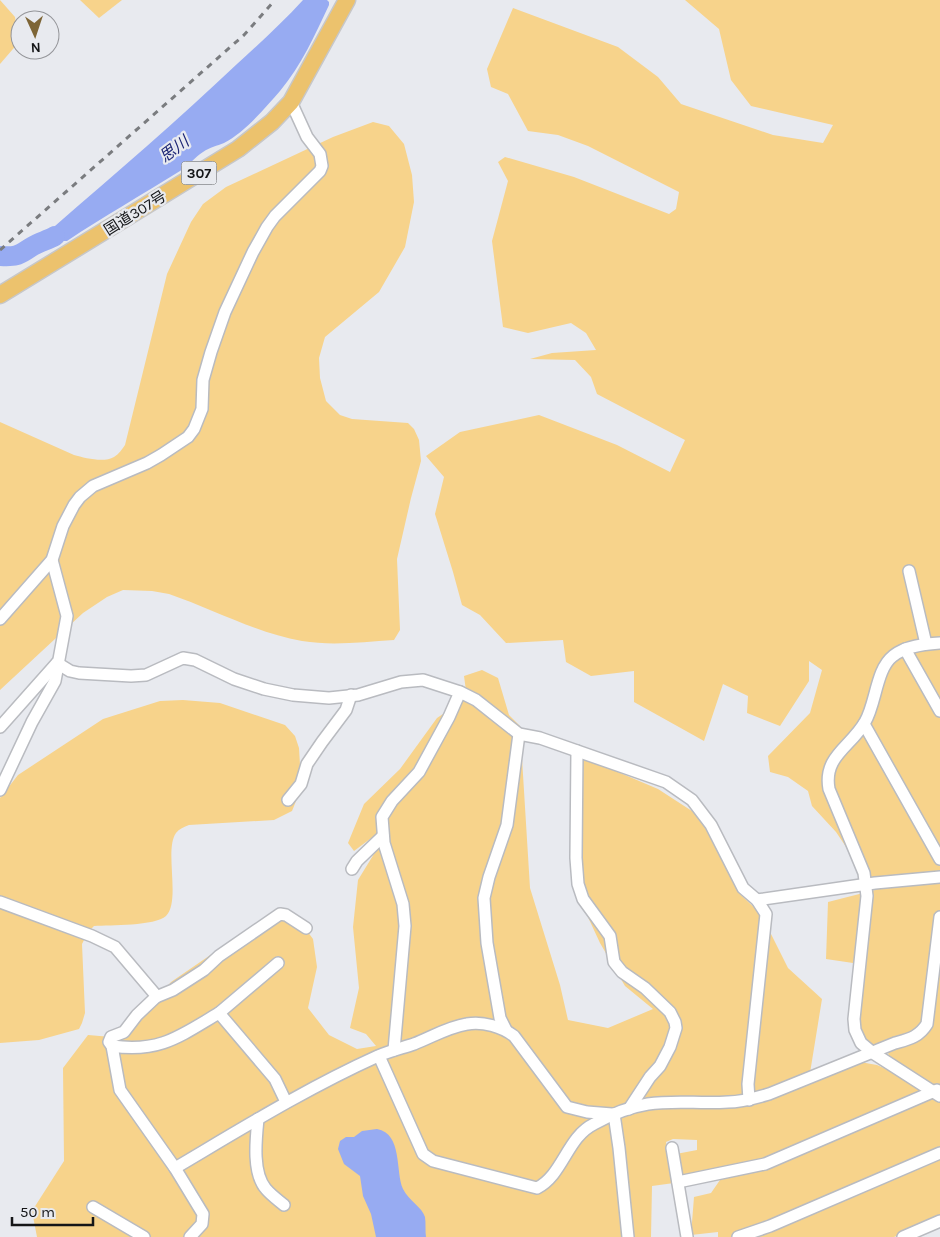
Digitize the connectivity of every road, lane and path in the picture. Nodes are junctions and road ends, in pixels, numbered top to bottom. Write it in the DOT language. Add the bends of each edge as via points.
graph roads {
  1 [pos="346,0"];
  2 [pos="291,102"];
  3 [pos="0,295"];
  4 [pos="52,560"];
  5 [pos="908,572"];
  6 [pos="0,619"];
  7 [pos="940,643"];
  8 [pos="926,644"];
  9 [pos="905,649"];
  10 [pos="57,663"];
  11 [pos="460,692"];
  12 [pos="351,696"];
  13 [pos="940,711"];
  14 [pos="864,724"];
  15 [pos="0,727"];
  16 [pos="518,734"];
  17 [pos="577,751"];
  18 [pos="0,790"];
  19 [pos="288,800"];
  20 [pos="384,836"];
  21 [pos="940,859"];
  22 [pos="352,869"];
  23 [pos="940,877"];
  24 [pos="866,884"];
  25 [pos="757,900"];
  26 [pos="0,902"];
  27 [pos="940,917"];
  28 [pos="306,928"];
  29 [pos="278,963"];
  30 [pos="156,997"];
  31 [pos="218,1013"];
  32 [pos="506,1030"];
  33 [pos="112,1046"];
  34 [pos="394,1050"];
  35 [pos="873,1053"];
  36 [pos="379,1056"];
  37 [pos="938,1092"];
  38 [pos="749,1100"];
  39 [pos="286,1102"];
  40 [pos="629,1109"];
  41 [pos="614,1114"];
  42 [pos="258,1119"];
  43 [pos="672,1148"];
  44 [pos="940,1153"];
  45 [pos="175,1168"];
  46 [pos="678,1182"];
  47 [pos="284,1205"];
  48 [pos="93,1207"];
  49 [pos="940,1221"];
  50 [pos="144,1237"];
  51 [pos="190,1237"];
  52 [pos="628,1237"];
  53 [pos="687,1237"];
  54 [pos="738,1237"];
  55 [pos="902,1237"];
  1 -- 2 [label="highway, 国道307号 / 307"];
  2 -- 3 [label="highway, 国道307号 / 307" via="238,149"];
  2 -- 4 [label="street" via="307,138 320,154 322,166 275,216 253,252 225,312 211,352 203,380 202,409 194,430 154,459 86,491 66,519"];
  4 -- 6 [label="street"];
  4 -- 10 [label="street" via="66,616"];
  5 -- 8 [label="street"];
  7 -- 8 [label="street"];
  8 -- 9 [label="street"];
  9 -- 13 [label="street"];
  9 -- 14 [label="street" via="885,665"];
  10 -- 12 [label="street" via="79,673 132,676 146,675 183,658 286,694 329,698"];
  10 -- 15 [label="street"];
  10 -- 18 [label="street" via="55,681"];
  11 -- 12 [label="street" via="423,680 401,682"];
  11 -- 16 [label="street" via="476,700"];
  11 -- 20 [label="street" via="424,764 382,817"];
  12 -- 19 [label="street" via="346,710 307,764 301,784"];
  14 -- 21 [label="street"];
  14 -- 24 [label="street" via="834,760 827,778"];
  16 -- 17 [label="street"];
  16 -- 32 [label="street" via="507,825 484,898 488,952 500,1018"];
  17 -- 25 [label="street" via="666,782 692,800 711,825 743,888"];
  17 -- 40 [label="street" via="576,858 583,899 610,936 614,962 670,1012 676,1022 670,1047 660,1066"];
  20 -- 22 [label="street" via="357,860"];
  20 -- 34 [label="street" via="403,904 405,926"];
  23 -- 24 [label="street"];
  24 -- 25 [label="street"];
  24 -- 35 [label="street" via="854,1019 861,1043"];
  25 -- 38 [label="street" via="766,914"];
  26 -- 30 [label="street" via="115,947"];
  27 -- 35 [label="street" via="927,1024 913,1038"];
  28 -- 30 [label="street" via="280,914 204,970"];
  29 -- 31 [label="street"];
  30 -- 33 [label="street" via="124,1032 111,1037 109,1042"];
  31 -- 33 [label="street" via="154,1047"];
  31 -- 39 [label="street" via="275,1078"];
  32 -- 34 [label="street" via="469,1023"];
  32 -- 41 [label="street" via="514,1036 567,1107"];
  33 -- 45 [label="street" via="120,1090"];
  34 -- 36 [label="street"];
  35 -- 37 [label="street"];
  35 -- 38 [label="street"];
  36 -- 39 [label="street"];
  36 -- 41 [label="street" via="422,1154 433,1161 527,1186 537,1188 546,1183 575,1140 591,1125"];
  37 -- 46 [label="street" via="765,1164"];
  38 -- 40 [label="street" via="646,1104"];
  39 -- 42 [label="street"];
  40 -- 41 [label="street"];
  41 -- 52 [label="street"];
  42 -- 45 [label="street"];
  42 -- 47 [label="street" via="255,1146 258,1174 265,1188"];
  43 -- 46 [label="street"];
  44 -- 54 [label="street"];
  45 -- 51 [label="street" via="203,1214 202,1224"];
  46 -- 53 [label="street"];
  48 -- 50 [label="street"];
  49 -- 55 [label="street"];
}
